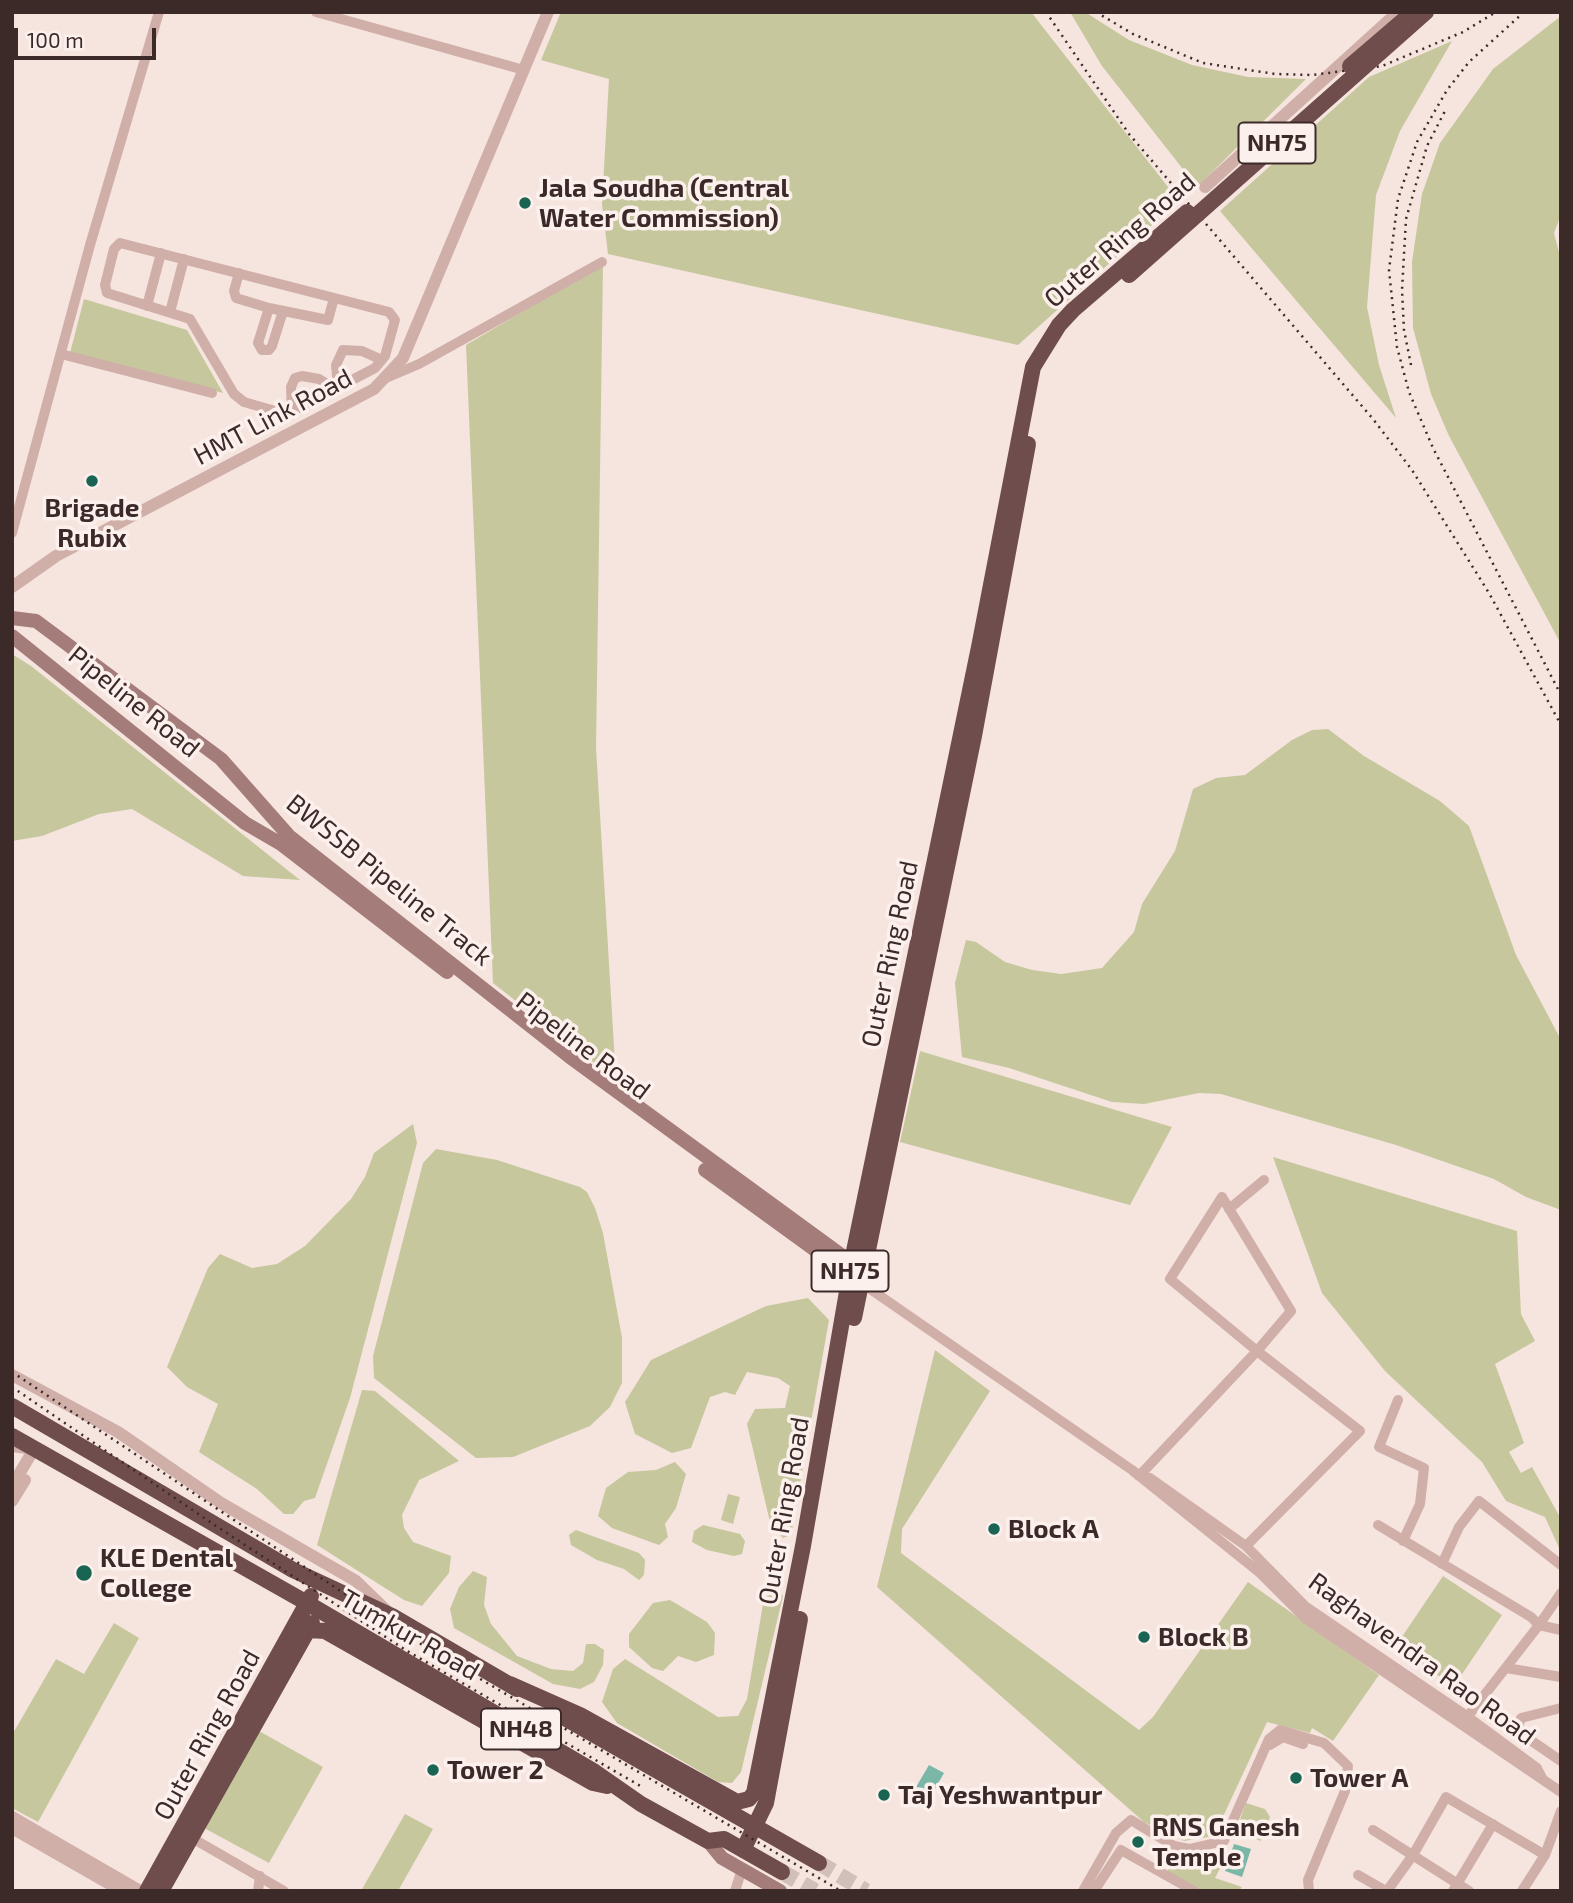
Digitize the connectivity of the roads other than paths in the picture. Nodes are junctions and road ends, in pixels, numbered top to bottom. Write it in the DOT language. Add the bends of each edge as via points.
graph roads {
  1 [pos="159,12"];
  2 [pos="316,12"];
  3 [pos="548,12"];
  4 [pos="1398,12"];
  5 [pos="1413,12"];
  6 [pos="1426,12"];
  7 [pos="524,70"];
  8 [pos="1205,187"];
  9 [pos="161,253"];
  10 [pos="184,259"];
  11 [pos="602,262"];
  12 [pos="1126,272"];
  13 [pos="239,273"];
  14 [pos="334,298"];
  15 [pos="147,306"];
  16 [pos="269,308"];
  17 [pos="283,311"];
  18 [pos="170,312"];
  19 [pos="61,354"];
  20 [pos="382,360"];
  21 [pos="382,380"];
  22 [pos="336,388"];
  23 [pos="212,393"];
  24 [pos="318,397"];
  25 [pos="304,405"];
  26 [pos="292,412"];
  27 [pos="327,414"];
  28 [pos="313,422"];
  29 [pos="12,533"];
  30 [pos="12,587"];
  31 [pos="12,618"];
  32 [pos="12,636"];
  33 [pos="570,1057"];
  34 [pos="1264,1180"];
  35 [pos="1229,1209"];
  36 [pos="812,1240"];
  37 [pos="855,1276"];
  38 [pos="1257,1351"];
  39 [pos="12,1375"];
  40 [pos="1398,1400"];
  41 [pos="12,1406"];
  42 [pos="12,1436"];
  43 [pos="12,1446"];
  44 [pos="38,1451"];
  45 [pos="1139,1476"];
  46 [pos="12,1486"];
  47 [pos="12,1501"];
  48 [pos="1378,1525"];
  49 [pos="1403,1541"];
  50 [pos="1246,1546"];
  51 [pos="1442,1564"];
  52 [pos="1561,1565"];
  53 [pos="325,1586"];
  54 [pos="1561,1592"];
  55 [pos="313,1607"];
  56 [pos="372,1608"];
  57 [pos="392,1616"];
  58 [pos="1539,1625"];
  59 [pos="307,1630"];
  60 [pos="1561,1630"];
  61 [pos="356,1633"];
  62 [pos="1506,1668"];
  63 [pos="1561,1677"];
  64 [pos="510,1684"];
  65 [pos="1561,1708"];
  66 [pos="1468,1717"];
  67 [pos="1460,1725"];
  68 [pos="1303,1744"];
  69 [pos="1264,1750"];
  70 [pos="1551,1754"];
  71 [pos="1561,1761"];
  72 [pos="1537,1768"];
  73 [pos="1543,1781"];
  74 [pos="614,1787"];
  75 [pos="1561,1793"];
  76 [pos="1561,1811"];
  77 [pos="12,1817"];
  78 [pos="1493,1824"];
  79 [pos="754,1826"];
  80 [pos="12,1828"];
  81 [pos="1373,1830"];
  82 [pos="192,1838"];
  83 [pos="708,1841"];
  84 [pos="743,1850"];
  85 [pos="1111,1853"];
  86 [pos="1413,1855"];
  87 [pos="1545,1855"];
  88 [pos="820,1863"];
  89 [pos="745,1871"];
  90 [pos="782,1872"];
  91 [pos="1358,1875"];
  92 [pos="260,1876"];
  93 [pos="1455,1887"];
  94 [pos="122,1891"];
  95 [pos="140,1891"];
  96 [pos="147,1891"];
  97 [pos="161,1891"];
  98 [pos="258,1891"];
  99 [pos="284,1891"];
  100 [pos="735,1891"];
  101 [pos="742,1891"];
  102 [pos="780,1891"];
  103 [pos="1083,1891"];
  104 [pos="1094,1891"];
  105 [pos="1194,1891"];
  106 [pos="1309,1891"];
  107 [pos="1386,1891"];
  108 [pos="1469,1891"];
  109 [pos="1522,1891"];
  1 -- 19 [label="street"];
  2 -- 7 [label="street"];
  3 -- 7 [label="street, HMT Link Road"];
  4 -- 8 [label="street"];
  5 -- 12 [label="highway, Outer Ring Road / NH75"];
  6 -- 12 [label="highway, Outer Ring Road / NH75, bridge"];
  7 -- 21 [label="street, HMT Link Road" via="403,358"];
  9 -- 10 [label="street"];
  9 -- 15 [label="street"];
  9 -- 15 [label="street" via="125,244 114,249 104,289 111,296"];
  10 -- 13 [label="street"];
  10 -- 18 [label="street"];
  11 -- 21 [label="street"];
  12 -- 37 [label="highway, Outer Ring Road / NH75" via="1065,330 1048,352 1039,379 974,736"];
  13 -- 14 [label="street"];
  13 -- 16 [label="street" via="236,298"];
  14 -- 17 [label="street" via="328,320"];
  14 -- 20 [label="street" via="392,314 395,320"];
  15 -- 18 [label="street"];
  16 -- 17 [label="street"];
  16 -- 17 [label="street" via="258,343 262,350 272,346"];
  18 -- 26 [label="street" via="194,323 238,399"];
  19 -- 23 [label="street"];
  19 -- 29 [label="street"];
  20 -- 22 [label="street"];
  20 -- 22 [label="street" via="362,351 344,350 336,365"];
  21 -- 27 [label="street, HMT Link Road" via="372,391"];
  22 -- 24 [label="street"];
  22 -- 26 [label="street" via="318,379 295,378"];
  24 -- 25 [label="street"];
  24 -- 27 [label="street"];
  25 -- 26 [label="street"];
  25 -- 28 [label="street"];
  27 -- 28 [label="street, HMT Link Road"];
  28 -- 30 [label="street, HMT Link Road" via="56,556"];
  31 -- 33 [label="main road, BWSSB Pipeline Track" via="36,621 221,759 289,836"];
  32 -- 36 [label="main road, Pipeline Road" via="244,823 281,844 562,1062"];
  33 -- 36 [label="main road, Pipeline Road"];
  34 -- 35 [label="street"];
  35 -- 38 [label="street" via="1291,1311"];
  35 -- 38 [label="street" via="1222,1198 1170,1279"];
  36 -- 37 [label="main road, Pipeline Road" via="841,1255"];
  37 -- 45 [label="street, Raghavendra Rao Road"];
  37 -- 64 [label="highway, Outer Ring Road / NH75" via="754,1793 749,1799 737,1802 580,1715"];
  37 -- 79 [label="highway, Outer Ring Road / NH75" via="775,1755 766,1803"];
  38 -- 45 [label="street"];
  38 -- 50 [label="street" via="1360,1431"];
  39 -- 57 [label="street" via="118,1432 232,1510 356,1581"];
  40 -- 49 [label="street" via="1379,1447 1424,1468 1420,1504"];
  41 -- 53 [label="highway, Tumkur Road / NH48"];
  42 -- 44 [label="highway, Tumkur Road / NH48"];
  43 -- 44 [label="street"];
  44 -- 46 [label="street"];
  44 -- 47 [label="street"];
  44 -- 55 [label="highway, Tumkur Road / NH48"];
  45 -- 50 [label="street, Raghavendra Rao Road" via="1152,1478"];
  45 -- 67 [label="street, Raghavendra Rao Road" via="1259,1572 1304,1618"];
  48 -- 49 [label="street"];
  49 -- 51 [label="street"];
  50 -- 66 [label="street, Raghavendra Rao Road" via="1306,1607"];
  51 -- 52 [label="street" via="1458,1527 1479,1501"];
  51 -- 58 [label="street"];
  53 -- 55 [label="highway"];
  53 -- 56 [label="highway, Tumkur Road / NH48"];
  54 -- 58 [label="street"];
  55 -- 59 [label="highway, Outer Ring Road"];
  55 -- 61 [label="highway, Tumkur Road / NH48"];
  55 -- 96 [label="highway, Outer Ring Road"];
  56 -- 57 [label="highway, Tumkur Road / NH48"];
  56 -- 61 [label="highway"];
  57 -- 64 [label="highway, Tumkur Road / NH48"];
  58 -- 60 [label="street"];
  58 -- 62 [label="street"];
  59 -- 74 [label="highway" via="325,1631 593,1783"];
  59 -- 82 [label="highway, Outer Ring Road"];
  61 -- 74 [label="highway, Tumkur Road / NH48"];
  62 -- 63 [label="street"];
  62 -- 66 [label="street"];
  64 -- 79 [label="highway, Tumkur Road / NH48"];
  65 -- 70 [label="street" via="1521,1718 1519,1724 1520,1732"];
  66 -- 67 [label="street"];
  66 -- 72 [label="street, Raghavendra Rao Road"];
  67 -- 73 [label="street, Raghavendra Rao Road"];
  68 -- 69 [label="street" via="1283,1737"];
  69 -- 85 [label="street" via="1224,1841 1189,1849 1174,1846 1131,1821 1122,1825"];
  69 -- 106 [label="street" via="1280,1730 1293,1731 1324,1743 1348,1766 1345,1791 1308,1880"];
  70 -- 71 [label="street"];
  70 -- 72 [label="street"];
  72 -- 73 [label="street, Raghavendra Rao Road"];
  73 -- 75 [label="street, Raghavendra Rao Road"];
  74 -- 83 [label="highway, Tumkur Road / NH48"];
  76 -- 87 [label="street"];
  77 -- 95 [label="street"];
  78 -- 86 [label="street" via="1446,1797"];
  78 -- 87 [label="street"];
  78 -- 93 [label="street"];
  79 -- 84 [label="highway, Outer Ring Road / NH75"];
  79 -- 88 [label="highway, Tumkur Road / NH48"];
  80 -- 94 [label="street"];
  81 -- 86 [label="street"];
  82 -- 92 [label="street"];
  82 -- 97 [label="highway, Outer Ring Road"];
  83 -- 84 [label="highway, Tumkur Road / NH48" via="724,1839"];
  83 -- 89 [label="main road" via="722,1858"];
  84 -- 90 [label="highway, Tumkur Road / NH48"];
  85 -- 103 [label="street"];
  85 -- 104 [label="street"];
  85 -- 105 [label="street" via="1128,1851"];
  86 -- 93 [label="street"];
  86 -- 107 [label="street"];
  87 -- 109 [label="street"];
  89 -- 100 [label="street"];
  89 -- 101 [label="street"];
  89 -- 102 [label="main road"];
  91 -- 107 [label="street"];
  92 -- 98 [label="street"];
  92 -- 99 [label="street"];
  93 -- 108 [label="street"];
}
